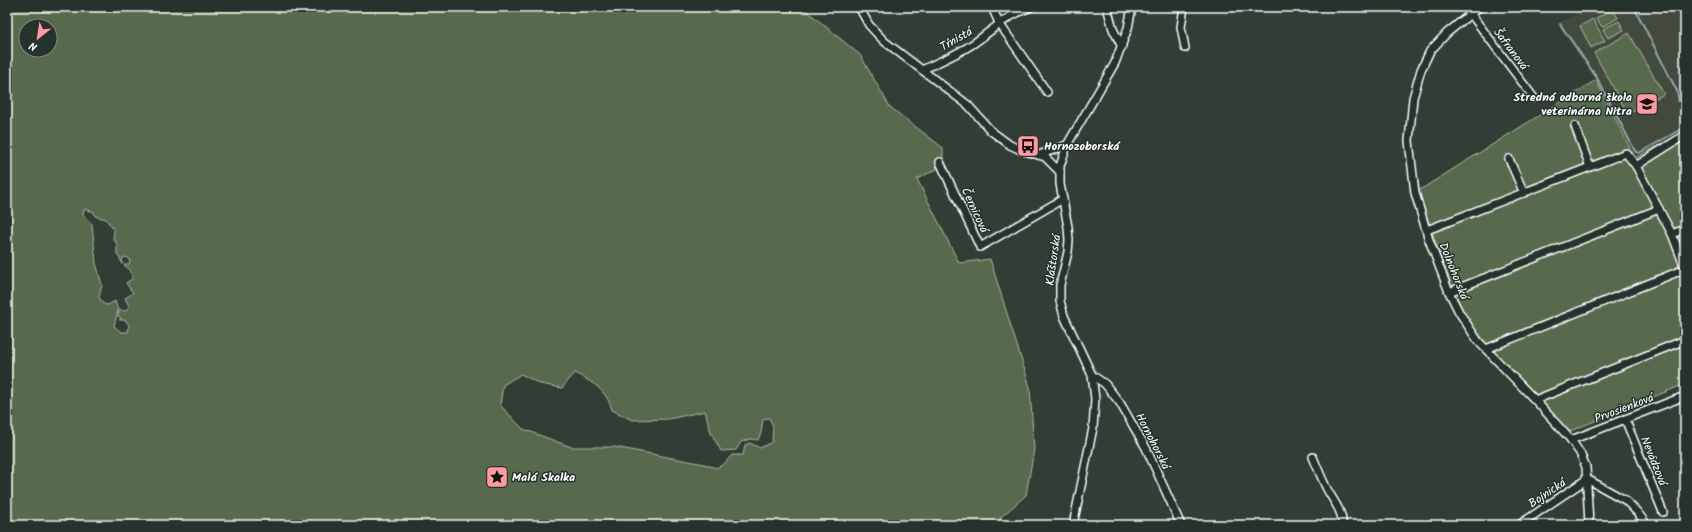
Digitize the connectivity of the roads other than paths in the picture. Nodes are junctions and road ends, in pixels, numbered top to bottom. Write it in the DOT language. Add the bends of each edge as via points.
graph roads {
  1 [pos="859,7"];
  2 [pos="992,7"];
  3 [pos="1031,7"];
  4 [pos="1107,7"];
  5 [pos="1132,7"];
  6 [pos="1184,7"];
  7 [pos="1479,7"];
  8 [pos="1470,13"];
  9 [pos="999,23"];
  10 [pos="1122,47"];
  11 [pos="1185,48"];
  12 [pos="922,70"];
  13 [pos="1047,92"];
  14 [pos="1534,98"];
  15 [pos="1575,126"];
  16 [pos="1685,135"];
  17 [pos="1067,145"];
  18 [pos="1039,155"];
  19 [pos="1509,159"];
  20 [pos="940,162"];
  21 [pos="1636,166"];
  22 [pos="1590,167"];
  23 [pos="1060,172"];
  24 [pos="1524,193"];
  25 [pos="1063,199"];
  26 [pos="1659,210"];
  27 [pos="1685,229"];
  28 [pos="1427,230"];
  29 [pos="1672,234"];
  30 [pos="1685,269"];
  31 [pos="1448,292"];
  32 [pos="1685,340"];
  33 [pos="1486,349"];
  34 [pos="1092,376"];
  35 [pos="1685,396"];
  36 [pos="1535,400"];
  37 [pos="1625,419"];
  38 [pos="1571,440"];
  39 [pos="1313,457"];
  40 [pos="1587,479"];
  41 [pos="1663,512"];
  42 [pos="1073,525"];
  43 [pos="1181,525"];
  44 [pos="1342,525"];
  45 [pos="1519,525"];
  46 [pos="1589,525"];
  47 [pos="1647,525"];
  1 -- 12 [label="street" via="869,25 884,41"];
  2 -- 9 [label="street"];
  3 -- 9 [label="street, Tŕnistá"];
  4 -- 10 [label="street" via="1113,29"];
  5 -- 10 [label="street, Kláštorská"];
  6 -- 11 [label="street" via="1181,27"];
  7 -- 8 [label="street, Dolnohorská"];
  8 -- 14 [label="street, Šafranová"];
  8 -- 28 [label="street, Dolnohorská" via="1430,51 1421,70 1413,98 1409,140 1415,193"];
  9 -- 12 [label="street, Tŕnistá" via="976,42"];
  9 -- 13 [label="street"];
  10 -- 17 [label="street, Kláštorská" via="1111,72"];
  12 -- 18 [label="street" via="968,105 1000,138 1021,150"];
  15 -- 22 [label="street"];
  16 -- 21 [label="street"];
  17 -- 18 [label="street"];
  17 -- 23 [label="street, Kláštorská" via="1061,159"];
  18 -- 23 [label="street" via="1051,161"];
  19 -- 24 [label="street"];
  20 -- 25 [label="street, Černicová" via="980,247"];
  21 -- 22 [label="street" via="1626,153"];
  21 -- 26 [label="street"];
  22 -- 24 [label="street"];
  23 -- 25 [label="street, Kláštorská"];
  24 -- 28 [label="street"];
  25 -- 34 [label="street, Kláštorská" via="1069,240 1060,285 1060,301 1064,316"];
  26 -- 29 [label="street"];
  26 -- 31 [label="street"];
  27 -- 29 [label="street"];
  28 -- 31 [label="street, Dolnohorská"];
  29 -- 30 [label="street"];
  30 -- 33 [label="street"];
  31 -- 33 [label="street, Dolnohorská" via="1478,341"];
  32 -- 36 [label="street"];
  33 -- 36 [label="street, Dolnohorská"];
  34 -- 42 [label="street, Kláštorská" via="1094,418"];
  34 -- 43 [label="street, Hornohorská" via="1105,384 1120,403 1146,448"];
  35 -- 37 [label="street, Prvosienková"];
  36 -- 38 [label="street, Dolnohorská"];
  37 -- 38 [label="street, Prvosienková"];
  37 -- 41 [label="street, Nevädzová"];
  38 -- 40 [label="street, Dolnohorská" via="1586,467"];
  39 -- 44 [label="street" via="1326,489 1337,507"];
  40 -- 45 [label="street, Bojnická"];
  40 -- 46 [label="street, Dolnohorská"];
  40 -- 47 [label="street" via="1625,500"];
}
